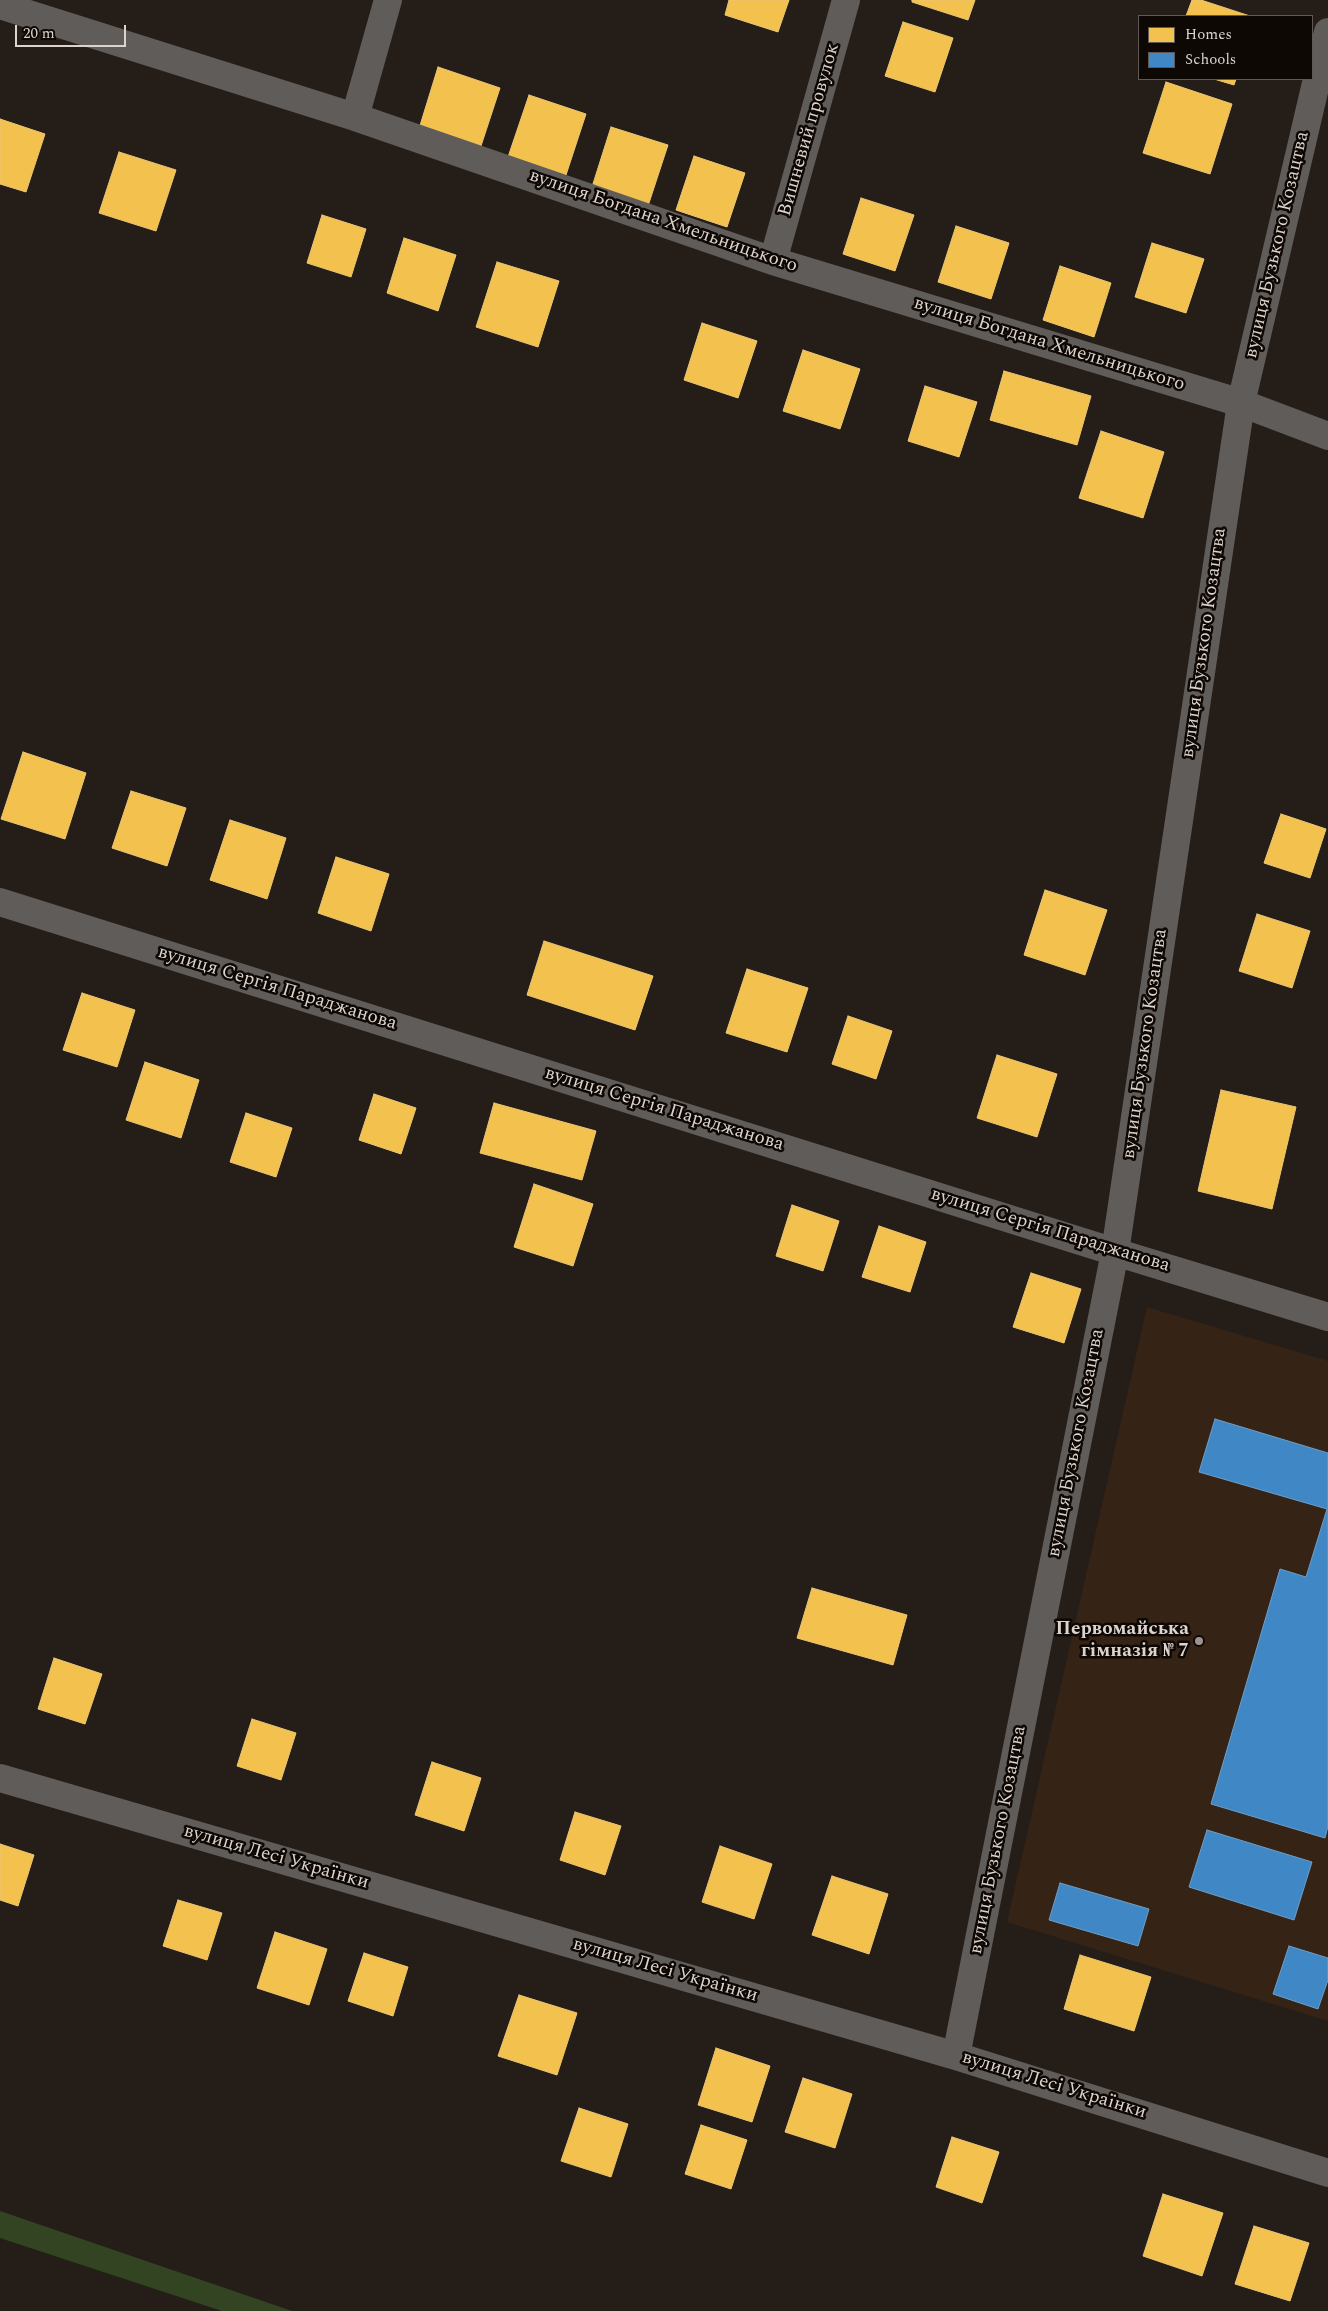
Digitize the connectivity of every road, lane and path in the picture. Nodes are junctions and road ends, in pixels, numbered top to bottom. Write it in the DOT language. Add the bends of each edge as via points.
graph roads {
  1 [pos="388,0"];
  2 [pos="846,0"];
  3 [pos="0,5"];
  4 [pos="1328,32"];
  5 [pos="355,116"];
  6 [pos="774,261"];
  7 [pos="1241,403"];
  8 [pos="1328,436"];
  9 [pos="0,902"];
  10 [pos="1115,1252"];
  11 [pos="1328,1317"];
  12 [pos="0,1778"];
  13 [pos="956,2056"];
  14 [pos="1328,2173"];
  1 -- 5 [label="street"];
  2 -- 6 [label="street, Вишневий провулок"];
  3 -- 5 [label="street, вулиця Богдана Хмельницького"];
  4 -- 7 [label="street, вулиця Бузького Козацтва"];
  5 -- 6 [label="street, вулиця Богдана Хмельницького"];
  6 -- 7 [label="street, вулиця Богдана Хмельницького"];
  7 -- 8 [label="street, вулиця Богдана Хмельницького"];
  7 -- 10 [label="street, вулиця Бузького Козацтва"];
  9 -- 10 [label="street, вулиця Сергія Параджанова"];
  10 -- 11 [label="street, вулиця Сергія Параджанова"];
  10 -- 13 [label="street, вулиця Бузького Козацтва"];
  12 -- 13 [label="street, вулиця Лесі Українки"];
  13 -- 14 [label="street, вулиця Лесі Українки"];
}
